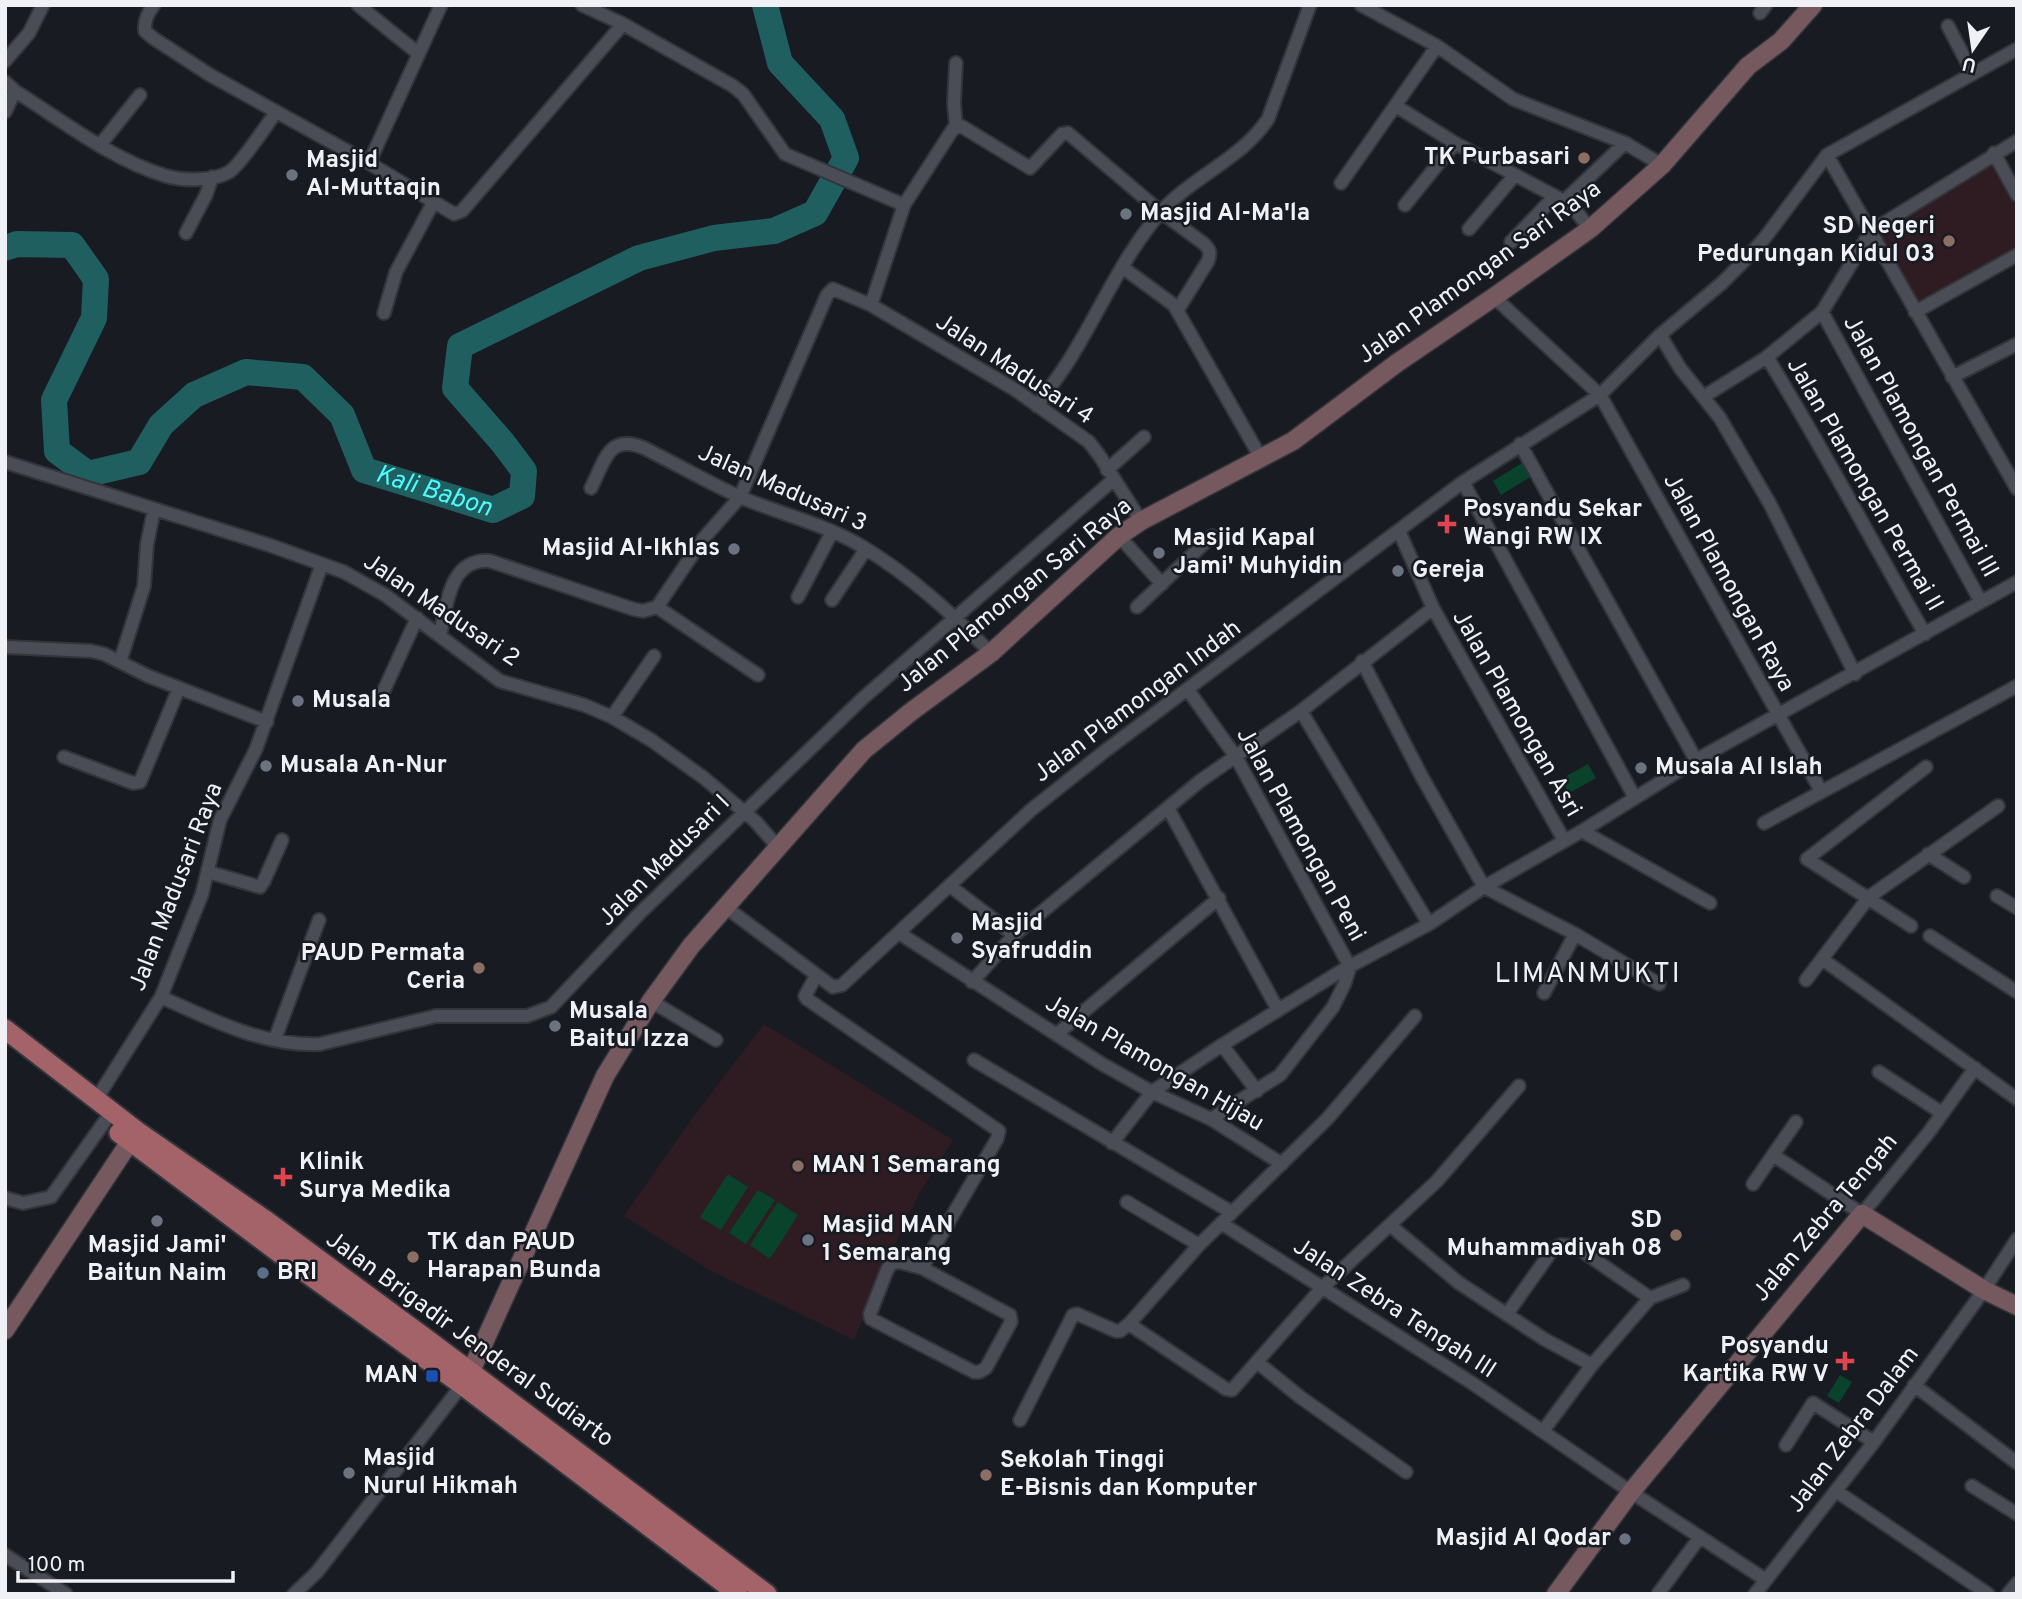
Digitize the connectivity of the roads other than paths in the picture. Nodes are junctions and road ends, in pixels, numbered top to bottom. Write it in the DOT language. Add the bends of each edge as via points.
graph roads {
  1 [pos="43,5"];
  2 [pos="154,5"];
  3 [pos="358,5"];
  4 [pos="441,5"];
  5 [pos="582,5"];
  6 [pos="1310,5"];
  7 [pos="1813,5"];
  8 [pos="1369,7"];
  9 [pos="623,24"];
  10 [pos="1948,26"];
  11 [pos="1437,46"];
  12 [pos="2017,49"];
  13 [pos="419,54"];
  14 [pos="5,61"];
  15 [pos="956,63"];
  16 [pos="1973,74"];
  17 [pos="5,82"];
  18 [pos="15,91"];
  19 [pos="140,95"];
  20 [pos="1396,106"];
  21 [pos="5,112"];
  22 [pos="276,112"];
  23 [pos="956,126"];
  24 [pos="2017,141"];
  25 [pos="1455,143"];
  26 [pos="1625,143"];
  27 [pos="100,145"];
  28 [pos="1994,153"];
  29 [pos="1827,155"];
  30 [pos="369,163"];
  31 [pos="1662,165"];
  32 [pos="1514,176"];
  33 [pos="212,177"];
  34 [pos="1341,183"];
  35 [pos="2017,195"];
  36 [pos="1564,201"];
  37 [pos="433,203"];
  38 [pos="904,205"];
  39 [pos="1405,205"];
  40 [pos="1161,212"];
  41 [pos="1586,225"];
  42 [pos="1469,229"];
  43 [pos="1871,230"];
  44 [pos="186,233"];
  45 [pos="1511,242"];
  46 [pos="2017,255"];
  47 [pos="1122,267"];
  48 [pos="1494,298"];
  49 [pos="871,305"];
  50 [pos="1177,311"];
  51 [pos="1822,312"];
  52 [pos="1915,312"];
  53 [pos="384,313"];
  54 [pos="1660,335"];
  55 [pos="2016,347"];
  56 [pos="1768,357"];
  57 [pos="1952,377"];
  58 [pos="1600,395"];
  59 [pos="1703,397"];
  60 [pos="1037,406"];
  61 [pos="1144,437"];
  62 [pos="1520,444"];
  63 [pos="1262,460"];
  64 [pos="5,462"];
  65 [pos="1110,475"];
  66 [pos="1463,482"];
  67 [pos="591,488"];
  68 [pos="2017,489"];
  69 [pos="740,496"];
  70 [pos="153,510"];
  71 [pos="1141,521"];
  72 [pos="1399,531"];
  73 [pos="832,532"];
  74 [pos="1119,536"];
  75 [pos="1212,536"];
  76 [pos="866,549"];
  77 [pos="322,564"];
  78 [pos="2017,582"];
  79 [pos="1162,584"];
  80 [pos="798,597"];
  81 [pos="832,600"];
  82 [pos="1980,602"];
  83 [pos="657,607"];
  84 [pos="1137,607"];
  85 [pos="1433,608"];
  86 [pos="417,618"];
  87 [pos="956,618"];
  88 [pos="1924,634"];
  89 [pos="440,635"];
  90 [pos="5,647"];
  91 [pos="991,653"];
  92 [pos="653,656"];
  93 [pos="120,662"];
  94 [pos="1362,662"];
  95 [pos="1855,674"];
  96 [pos="758,675"];
  97 [pos="2017,686"];
  98 [pos="179,688"];
  99 [pos="1188,691"];
  100 [pos="379,701"];
  101 [pos="1301,711"];
  102 [pos="1777,714"];
  103 [pos="612,717"];
  104 [pos="267,722"];
  105 [pos="64,757"];
  106 [pos="1236,757"];
  107 [pos="1696,760"];
  108 [pos="1926,767"];
  109 [pos="1821,791"];
  110 [pos="1635,798"];
  111 [pos="1998,806"];
  112 [pos="1168,808"];
  113 [pos="744,813"];
  114 [pos="1764,823"];
  115 [pos="1582,831"];
  116 [pos="282,840"];
  117 [pos="1564,840"];
  118 [pos="778,847"];
  119 [pos="1928,854"];
  120 [pos="208,872"];
  121 [pos="1964,877"];
  122 [pos="950,886"];
  123 [pos="1484,887"];
  124 [pos="1997,896"];
  125 [pos="1869,897"];
  126 [pos="1219,898"];
  127 [pos="1710,903"];
  128 [pos="724,906"];
  129 [pos="2017,908"];
  130 [pos="319,920"];
  131 [pos="1429,924"];
  132 [pos="1911,926"];
  133 [pos="899,933"];
  134 [pos="1575,934"];
  135 [pos="1014,935"];
  136 [pos="1930,936"];
  137 [pos="1822,959"];
  138 [pos="1350,967"];
  139 [pos="816,976"];
  140 [pos="1807,980"];
  141 [pos="972,982"];
  142 [pos="1659,984"];
  143 [pos="2017,992"];
  144 [pos="1544,993"];
  145 [pos="161,997"];
  146 [pos="651,1001"];
  147 [pos="1278,1010"];
  148 [pos="1415,1016"];
  149 [pos="5,1029"];
  150 [pos="1057,1034"];
  151 [pos="275,1039"];
  152 [pos="716,1040"];
  153 [pos="5,1044"];
  154 [pos="1222,1045"];
  155 [pos="974,1060"];
  156 [pos="1975,1068"];
  157 [pos="1879,1072"];
  158 [pos="1519,1086"];
  159 [pos="1257,1091"];
  160 [pos="1152,1092"];
  161 [pos="97,1098"];
  162 [pos="2017,1099"];
  163 [pos="1942,1113"];
  164 [pos="1211,1119"];
  165 [pos="105,1121"];
  166 [pos="1796,1122"];
  167 [pos="133,1136"];
  168 [pos="1112,1143"];
  169 [pos="1773,1155"];
  170 [pos="1282,1164"];
  171 [pos="1753,1184"];
  172 [pos="5,1198"];
  173 [pos="1127,1202"];
  174 [pos="1231,1212"];
  175 [pos="1862,1214"];
  176 [pos="1221,1223"];
  177 [pos="1391,1226"];
  178 [pos="2017,1239"];
  179 [pos="1199,1245"];
  180 [pos="922,1268"];
  181 [pos="1683,1285"];
  182 [pos="1322,1288"];
  183 [pos="1984,1290"];
  184 [pos="1650,1298"];
  185 [pos="2017,1306"];
  186 [pos="1507,1314"];
  187 [pos="1129,1324"];
  188 [pos="5,1330"];
  189 [pos="1257,1362"];
  190 [pos="1592,1365"];
  191 [pos="466,1378"];
  192 [pos="1914,1385"];
  193 [pos="1020,1420"];
  194 [pos="1544,1431"];
  195 [pos="1874,1442"];
  196 [pos="1786,1445"];
  197 [pos="2017,1463"];
  198 [pos="1406,1472"];
  199 [pos="1972,1486"];
  200 [pos="1836,1491"];
  201 [pos="1631,1492"];
  202 [pos="2017,1514"];
  203 [pos="1700,1537"];
  204 [pos="5,1555"];
  205 [pos="1766,1580"];
  206 [pos="2017,1583"];
  207 [pos="295,1593"];
  208 [pos="66,1594"];
  209 [pos="738,1594"];
  210 [pos="767,1594"];
  211 [pos="1556,1594"];
  212 [pos="1658,1594"];
  213 [pos="1755,1594"];
  214 [pos="1988,1594"];
  215 [pos="2008,1594"];
  1 -- 14 [label="street" via="29,33"];
  2 -- 22 [label="street" via="145,31"];
  3 -- 13 [label="street"];
  4 -- 13 [label="street"];
  5 -- 9 [label="street"];
  6 -- 40 [label="street" via="1258,135"];
  7 -- 31 [label="street, Jalan Plamongan Sari Raya" via="1781,41 1748,66"];
  8 -- 11 [label="street"];
  9 -- 37 [label="street" via="462,211 454,214"];
  9 -- 38 [label="street" via="743,94 785,154"];
  10 -- 16 [label="street"];
  11 -- 20 [label="street"];
  11 -- 26 [label="street" via="1513,99"];
  12 -- 16 [label="street"];
  13 -- 30 [label="street"];
  15 -- 23 [label="street"];
  16 -- 29 [label="street"];
  17 -- 18 [label="street"];
  18 -- 21 [label="street"];
  18 -- 27 [label="street"];
  19 -- 27 [label="street"];
  20 -- 25 [label="street"];
  20 -- 34 [label="street"];
  22 -- 30 [label="street"];
  22 -- 33 [label="street" via="233,169"];
  23 -- 38 [label="street"];
  23 -- 40 [label="street" via="1030,168 1068,133"];
  24 -- 28 [label="street"];
  25 -- 32 [label="street"];
  25 -- 39 [label="street"];
  26 -- 31 [label="street"];
  26 -- 36 [label="street"];
  27 -- 33 [label="street" via="165,176"];
  28 -- 35 [label="street"];
  28 -- 43 [label="street"];
  29 -- 43 [label="street"];
  29 -- 54 [label="street" via="1741,264"];
  30 -- 37 [label="street"];
  31 -- 41 [label="street, Jalan Plamongan Sari Raya"];
  32 -- 36 [label="street"];
  32 -- 42 [label="street"];
  33 -- 44 [label="street"];
  36 -- 41 [label="street"];
  36 -- 45 [label="street"];
  37 -- 53 [label="street" via="399,265"];
  38 -- 49 [label="street"];
  40 -- 47 [label="street"];
  40 -- 50 [label="street" via="1203,243 1210,255"];
  41 -- 48 [label="street, Jalan Plamongan Sari Raya"];
  43 -- 51 [label="street, Jalan Plamongan Permai III"];
  43 -- 52 [label="street"];
  46 -- 52 [label="street"];
  47 -- 50 [label="street"];
  47 -- 60 [label="street" via="1068,363"];
  48 -- 58 [label="street, Jalan Plamongan Raya"];
  48 -- 63 [label="street, Jalan Plamongan Sari Raya"];
  49 -- 60 [label="street, Jalan Madusari 4"];
  49 -- 69 [label="street, Jalan Madusari 4" via="833,289 827,295"];
  50 -- 63 [label="street"];
  51 -- 56 [label="street, Jalan Plamongan Permai III"];
  51 -- 82 [label="street, Jalan Plamongan Permai III"];
  52 -- 57 [label="street"];
  54 -- 58 [label="street, Jalan Plamongan Indah"];
  54 -- 59 [label="street"];
  55 -- 57 [label="street"];
  56 -- 59 [label="street, Jalan Plamongan Permai III"];
  56 -- 88 [label="street, Jalan Plamongan Permai II"];
  57 -- 68 [label="street"];
  58 -- 62 [label="street, Jalan Plamongan Indah"];
  58 -- 102 [label="street, Jalan Plamongan Raya"];
  59 -- 95 [label="street" via="1770,504"];
  60 -- 65 [label="street, Jalan Madusari 4" via="1089,442"];
  61 -- 65 [label="street, Jalan Madusari I"];
  62 -- 66 [label="street, Jalan Plamongan Indah"];
  62 -- 107 [label="street"];
  63 -- 71 [label="street, Jalan Plamongan Sari Raya"];
  64 -- 70 [label="street, Jalan Madusari 2"];
  65 -- 71 [label="street, Jalan Madusari 4"];
  65 -- 87 [label="street, Jalan Madusari I"];
  66 -- 72 [label="street, Jalan Plamongan Indah"];
  66 -- 110 [label="street"];
  67 -- 69 [label="street, Jalan Madusari 3" via="611,449 629,443"];
  69 -- 73 [label="street, Jalan Madusari 3"];
  69 -- 83 [label="street" via="703,539"];
  70 -- 77 [label="street, Jalan Madusari 2"];
  70 -- 93 [label="street" via="144,586"];
  71 -- 74 [label="street, Jalan Plamongan Sari Raya"];
  72 -- 85 [label="street, Jalan Plamongan Asri"];
  72 -- 99 [label="street, Jalan Plamongan Indah"];
  73 -- 76 [label="street, Jalan Madusari 3"];
  73 -- 80 [label="street"];
  74 -- 79 [label="street"];
  74 -- 91 [label="street, Jalan Plamongan Sari Raya"];
  75 -- 79 [label="street"];
  76 -- 81 [label="street"];
  76 -- 87 [label="street, Jalan Madusari 3"];
  77 -- 86 [label="street, Jalan Madusari 2" via="364,582"];
  77 -- 104 [label="street, Jalan Madusari Raya"];
  78 -- 82 [label="street"];
  79 -- 84 [label="street"];
  82 -- 88 [label="street"];
  83 -- 89 [label="street" via="633,609 480,561 465,566 453,582"];
  83 -- 96 [label="street"];
  85 -- 94 [label="street"];
  85 -- 117 [label="street, Jalan Plamongan Asri"];
  86 -- 89 [label="street, Jalan Madusari 2"];
  86 -- 100 [label="street"];
  87 -- 91 [label="street, Jalan Madusari 3"];
  87 -- 113 [label="street, Jalan Madusari I" via="862,699"];
  88 -- 95 [label="street"];
  89 -- 103 [label="street, Jalan Madusari 2" via="500,681 568,699"];
  90 -- 93 [label="street" via="78,649"];
  91 -- 118 [label="street, Jalan Plamongan Sari Raya" via="864,750"];
  92 -- 103 [label="street"];
  93 -- 98 [label="street"];
  94 -- 101 [label="street"];
  94 -- 123 [label="street"];
  95 -- 102 [label="street"];
  97 -- 109 [label="street"];
  98 -- 104 [label="street"];
  98 -- 105 [label="street" via="140,782"];
  99 -- 106 [label="street, Jalan Plamongan Peni"];
  99 -- 122 [label="street, Jalan Plamongan Indah" via="1058,788"];
  101 -- 106 [label="street"];
  101 -- 131 [label="street"];
  102 -- 107 [label="street"];
  102 -- 109 [label="street, Jalan Plamongan Raya"];
  103 -- 113 [label="street, Jalan Madusari 2" via="704,778"];
  104 -- 120 [label="street, Jalan Madusari Raya" via="220,820"];
  106 -- 112 [label="street"];
  106 -- 138 [label="street, Jalan Plamongan Peni"];
  107 -- 110 [label="street"];
  108 -- 125 [label="street" via="1808,859"];
  109 -- 114 [label="street"];
  110 -- 115 [label="street"];
  111 -- 119 [label="street"];
  112 -- 126 [label="street"];
  112 -- 135 [label="street"];
  113 -- 118 [label="street, Jalan Madusari 2"];
  113 -- 151 [label="street, Jalan Madusari I" via="541,1012 436,1016 320,1044"];
  115 -- 117 [label="street"];
  115 -- 127 [label="street"];
  116 -- 120 [label="street" via="260,887"];
  117 -- 123 [label="street"];
  118 -- 128 [label="street, Jalan Plamongan Sari Raya"];
  119 -- 121 [label="street"];
  119 -- 125 [label="street"];
  120 -- 145 [label="street, Jalan Madusari Raya"];
  122 -- 133 [label="street, Jalan Plamongan Indah"];
  122 -- 135 [label="street"];
  123 -- 131 [label="street"];
  123 -- 134 [label="street"];
  124 -- 129 [label="street"];
  125 -- 132 [label="street"];
  125 -- 137 [label="street"];
  126 -- 147 [label="street"];
  126 -- 150 [label="street"];
  128 -- 139 [label="street, Jalan Plamongan Indah"];
  128 -- 146 [label="street, Jalan Plamongan Sari Raya"];
  130 -- 151 [label="street"];
  131 -- 138 [label="street"];
  133 -- 139 [label="street, Jalan Plamongan Indah" via="842,985 833,987"];
  133 -- 141 [label="street, Jalan Plamongan Hijau"];
  134 -- 142 [label="street"];
  134 -- 144 [label="street"];
  135 -- 141 [label="street"];
  136 -- 143 [label="street"];
  137 -- 140 [label="street"];
  137 -- 156 [label="street"];
  138 -- 147 [label="street"];
  138 -- 159 [label="street" via="1334,1007 1280,1075"];
  139 -- 180 [label="street" via="807,999 999,1131"];
  141 -- 150 [label="street, Jalan Plamongan Hijau"];
  145 -- 151 [label="street, Jalan Madusari I" via="232,1029"];
  145 -- 161 [label="street, Jalan Madusari Raya"];
  146 -- 152 [label="street"];
  146 -- 191 [label="street, Jalan Plamongan Sari Raya" via="593,1098"];
  147 -- 154 [label="street"];
  148 -- 170 [label="street"];
  149 -- 161 [label="main road, Jalan Brigadir Jenderal Sudiarto"];
  150 -- 160 [label="street, Jalan Plamongan Hijau"];
  153 -- 165 [label="main road, Jalan Brigadir Jenderal Sudiarto"];
  154 -- 159 [label="street"];
  154 -- 160 [label="street"];
  155 -- 168 [label="street"];
  156 -- 162 [label="street"];
  156 -- 163 [label="street, Jalan Zebra Tengah"];
  157 -- 163 [label="street"];
  158 -- 177 [label="street" via="1437,1181"];
  159 -- 164 [label="street"];
  160 -- 164 [label="street, Jalan Plamongan Hijau"];
  160 -- 168 [label="street"];
  161 -- 167 [label="main road, Jalan Brigadir Jenderal Sudiarto"];
  163 -- 175 [label="street, Jalan Zebra Tengah"];
  164 -- 170 [label="street, Jalan Plamongan Hijau"];
  165 -- 167 [label="main road, Jalan Brigadir Jenderal Sudiarto"];
  165 -- 172 [label="street" via="51,1196 23,1203"];
  166 -- 169 [label="street"];
  167 -- 188 [label="street"];
  167 -- 191 [label="main road, Jalan Brigadir Jenderal Sudiarto"];
  168 -- 174 [label="street"];
  169 -- 171 [label="street"];
  169 -- 175 [label="street"];
  170 -- 174 [label="street"];
  173 -- 179 [label="street"];
  174 -- 176 [label="street"];
  175 -- 183 [label="street"];
  175 -- 201 [label="street, Jalan Zebra Tengah"];
  176 -- 179 [label="street"];
  176 -- 182 [label="street, Jalan Zebra Tengah III"];
  177 -- 182 [label="street"];
  177 -- 186 [label="street" via="1459,1283"];
  178 -- 183 [label="street, Jalan Zebra Dalam"];
  179 -- 187 [label="street"];
  180 -- 180 [label="street" via="1010,1315 1011,1322 982,1371 871,1319 892,1263"];
  181 -- 184 [label="street"];
  182 -- 189 [label="street"];
  182 -- 194 [label="street, Jalan Zebra Tengah III"];
  183 -- 185 [label="street"];
  183 -- 192 [label="street, Jalan Zebra Dalam"];
  184 -- 186 [label="street" via="1575,1246 1561,1245 1553,1249"];
  184 -- 190 [label="street"];
  186 -- 190 [label="street"];
  187 -- 189 [label="street" via="1226,1389 1235,1388"];
  187 -- 193 [label="street" via="1116,1331 1073,1315"];
  189 -- 198 [label="street"];
  190 -- 194 [label="street"];
  191 -- 207 [label="street" via="317,1572"];
  191 -- 209 [label="main road, Jalan Brigadir Jenderal Sudiarto"];
  191 -- 210 [label="main road, Jalan Brigadir Jenderal Sudiarto"];
  192 -- 195 [label="street, Jalan Zebra Dalam"];
  192 -- 197 [label="street"];
  194 -- 201 [label="street, Jalan Zebra Tengah III"];
  195 -- 196 [label="street" via="1813,1403"];
  195 -- 200 [label="street, Jalan Zebra Dalam"];
  199 -- 202 [label="street"];
  200 -- 205 [label="street, Jalan Zebra Dalam"];
  200 -- 214 [label="street"];
  201 -- 203 [label="street, Jalan Zebra Tengah III"];
  201 -- 211 [label="street, Jalan Zebra Tengah"];
  203 -- 205 [label="street, Jalan Zebra Tengah III"];
  203 -- 212 [label="street"];
  204 -- 208 [label="street"];
  205 -- 213 [label="street, Jalan Zebra Dalam"];
  206 -- 215 [label="street"];
}
